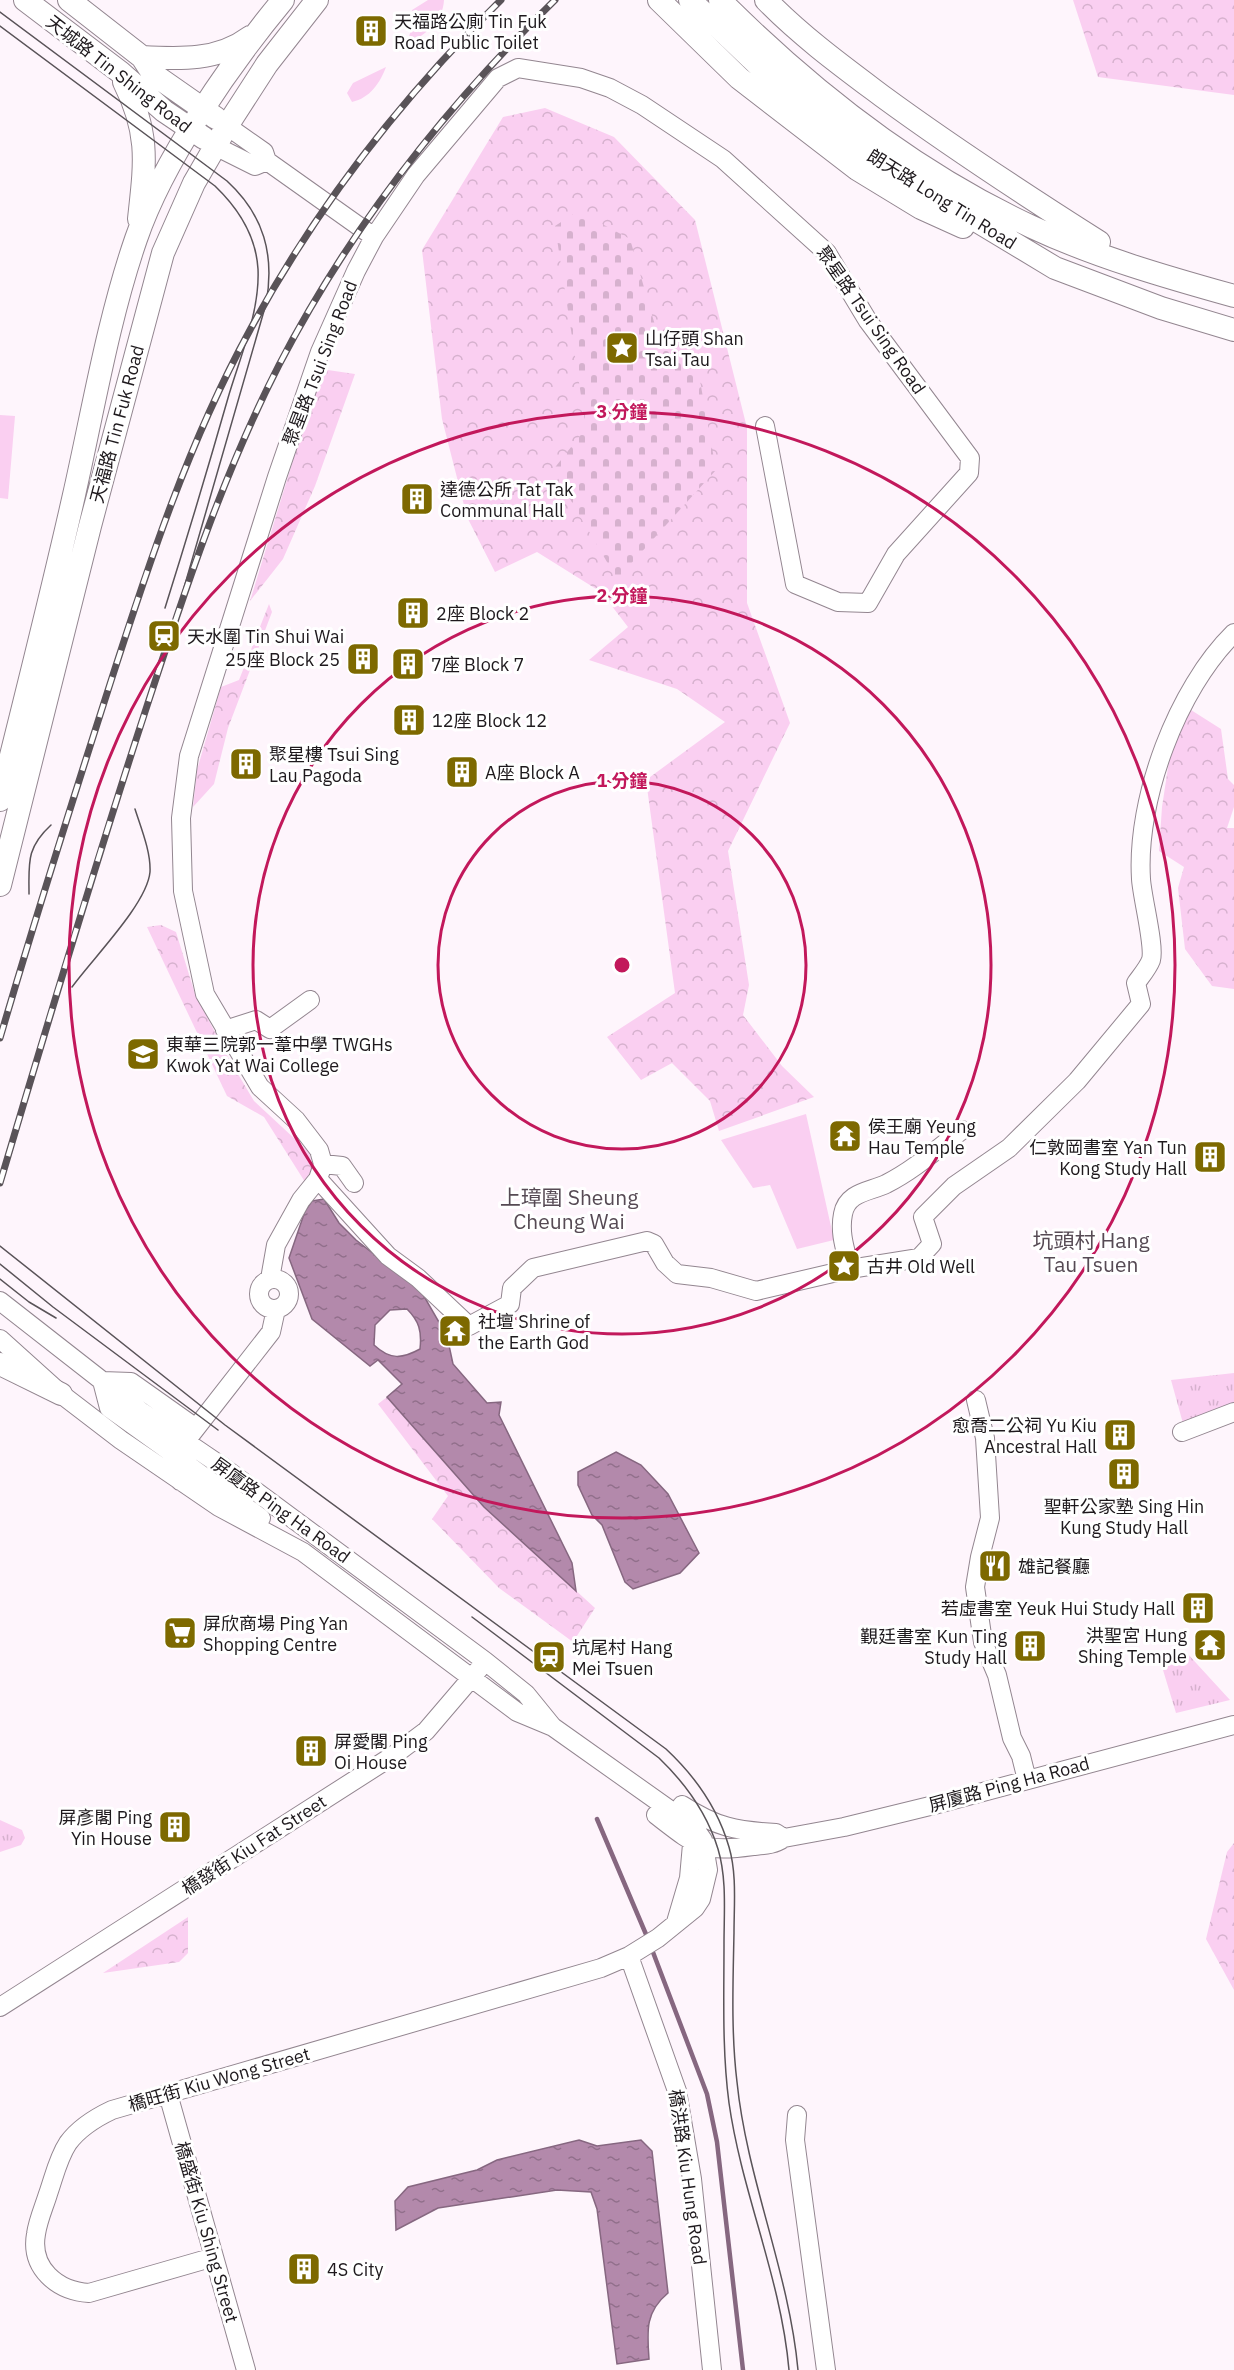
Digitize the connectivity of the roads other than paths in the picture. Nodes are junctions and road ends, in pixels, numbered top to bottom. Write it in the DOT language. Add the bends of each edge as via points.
graph roads {
  1 [pos="69,0"];
  2 [pos="283,0"];
  3 [pos="317,0"];
  4 [pos="659,0"];
  5 [pos="690,0"];
  6 [pos="720,0"];
  7 [pos="766,0"];
  8 [pos="26,2"];
  9 [pos="258,31"];
  10 [pos="142,57"];
  11 [pos="120,72"];
  12 [pos="204,110"];
  13 [pos="227,126"];
  14 [pos="191,130"];
  15 [pos="216,146"];
  16 [pos="267,161"];
  17 [pos="374,237"];
  18 [pos="136,238"];
  19 [pos="1135,266"];
  20 [pos="1055,268"];
  21 [pos="1234,296"];
  22 [pos="1234,330"];
  23 [pos="765,426"];
  24 [pos="1234,633"];
  25 [pos="0,800"];
  26 [pos="0,885"];
  27 [pos="310,1000"];
  28 [pos="225,1030"];
  29 [pos="962,1130"];
  30 [pos="320,1171"];
  31 [pos="354,1183"];
  32 [pos="850,1269"];
  33 [pos="0,1301"];
  34 [pos="0,1339"];
  35 [pos="0,1364"];
  36 [pos="102,1382"];
  37 [pos="61,1394"];
  38 [pos="976,1400"];
  39 [pos="1234,1412"];
  40 [pos="1182,1432"];
  41 [pos="186,1452"];
  42 [pos="485,1661"];
  43 [pos="472,1678"];
  44 [pos="1234,1725"];
  45 [pos="553,1727"];
  46 [pos="627,1780"];
  47 [pos="1027,1780"];
  48 [pos="697,1833"];
  49 [pos="784,1838"];
  50 [pos="633,1953"];
  51 [pos="2,2007"];
  52 [pos="168,2094"];
  53 [pos="797,2115"];
  54 [pos="214,2257"];
  55 [pos="246,2370"];
  56 [pos="712,2370"];
  57 [pos="826,2370"];
  1 -- 10 [label="main road, 天城路 Tin Shing Road"];
  2 -- 9 [label="main road, 天福路 Tin Fuk Road"];
  3 -- 13 [label="main road, 天福路 Tin Fuk Road" via="267,64"];
  4 -- 20 [label="main road" via="739,78 857,169 921,208"];
  5 -- 20 [label="main road, 朗天路 Long Tin Road" via="774,80 850,141"];
  6 -- 19 [label="main road, 朗天路 Long Tin Road" via="849,113 976,197 1033,227"];
  7 -- 19 [label="main road" via="860,80 951,147"];
  8 -- 11 [label="main road, 天城路 Tin Shing Road"];
  9 -- 10 [label="main road" via="217,54 188,59"];
  9 -- 12 [label="main road, 天福路 Tin Fuk Road"];
  10 -- 12 [label="main road, 天城路 Tin Shing Road" via="153,74"];
  11 -- 14 [label="main road, 天城路 Tin Shing Road"];
  11 -- 18 [label="main road" via="144,132"];
  12 -- 13 [label="main road, 天城路 Tin Shing Road"];
  12 -- 14 [label="main road, 天福路 Tin Fuk Road"];
  13 -- 15 [label="main road, 天福路 Tin Fuk Road"];
  13 -- 16 [label="street" via="264,152"];
  14 -- 15 [label="main road, 天城路 Tin Shing Road"];
  14 -- 18 [label="main road, 天福路 Tin Fuk Road"];
  15 -- 16 [label="street" via="255,166"];
  15 -- 26 [label="main road, 天福路 Tin Fuk Road" via="194,183 163,253"];
  16 -- 17 [label="street"];
  17 -- 23 [label="street, 聚星路 Tsui Sing Road" via="416,175 507,71 542,70 610,88 723,159 827,253 868,321 970,458 969,473 896,554 868,603 838,602 795,584"];
  17 -- 28 [label="street, 聚星路 Tsui Sing Road" via="320,352 189,756 181,818 183,891 206,994"];
  18 -- 25 [label="main road, 天福路 Tin Fuk Road"];
  19 -- 21 [label="main road, 朗天路 Long Tin Road"];
  20 -- 22 [label="main road, 朗天路 Long Tin Road" via="1161,308"];
  24 -- 32 [label="street" via="1198,678 1157,763 1146,814 1141,878 1152,957 1136,983 1141,1004 1077,1081 1009,1148 954,1186 923,1217 932,1244 918,1258"];
  27 -- 28 [label="street" via="270,1029 256,1020"];
  28 -- 30 [label="street, 聚星路 Tsui Sing Road" via="260,1087 296,1120 319,1150"];
  29 -- 32 [label="street" via="909,1171 855,1195 843,1213 843,1244"];
  30 -- 31 [label="street" via="342,1166"];
  30 -- 32 [label="street, 聚星路 Tsui Sing Road" via="388,1256 469,1326 510,1304 512,1288 534,1268 647,1241 654,1244 677,1274 711,1278 756,1291"];
  30 -- 41 [label="street" via="276,1245 270,1280 283,1281 288,1300 276,1309 271,1332"];
  33 -- 36 [label="street"];
  34 -- 37 [label="street, 屏廈路 Ping Ha Road"];
  35 -- 37 [label="main road"];
  36 -- 41 [label="street" via="109,1408"];
  36 -- 41 [label="street" via="131,1382"];
  37 -- 41 [label="street, 屏廈路 Ping Ha Road" via="165,1471"];
  38 -- 47 [label="street" via="985,1438 990,1518 975,1587 983,1642 997,1675"];
  39 -- 40 [label="street"];
  41 -- 42 [label="street, 屏廈路 Ping Ha Road"];
  41 -- 43 [label="street, 屏廈路 Ping Ha Road" via="219,1507 285,1540"];
  42 -- 43 [label="street, 橋發街 Kiu Fat Street"];
  42 -- 45 [label="street, 屏廈路 Ping Ha Road" via="526,1694"];
  43 -- 45 [label="street, 屏廈路 Ping Ha Road" via="517,1712"];
  43 -- 51 [label="street, 橋發街 Kiu Fat Street" via="426,1731"];
  44 -- 47 [label="street, 屏廈路 Ping Ha Road"];
  45 -- 46 [label="street, 屏廈路 Ping Ha Road"];
  46 -- 48 [label="street, 屏廈路 Ping Ha Road" via="641,1777"];
  46 -- 48 [label="street, 屏廈路 Ping Ha Road" via="628,1795"];
  47 -- 49 [label="street, 屏廈路 Ping Ha Road" via="844,1827"];
  48 -- 49 [label="street, 屏廈路 Ping Ha Road" via="729,1829 776,1833"];
  48 -- 49 [label="street, 屏廈路 Ping Ha Road" via="730,1849 777,1843"];
  48 -- 50 [label="street, 橋旺街 Kiu Wong Street" via="676,1922"];
  50 -- 52 [label="street, 橋旺街 Kiu Wong Street" via="601,1968"];
  50 -- 56 [label="street, 橋洪路 Kiu Hung Road" via="677,2091 692,2179"];
  52 -- 54 [label="street, 橋盛街 Kiu Shing Street"];
  52 -- 54 [label="street, 橋旺街 Kiu Wong Street" via="111,2110 95,2118 68,2143 59,2159 36,2233 36,2255 56,2284 89,2293"];
  53 -- 57 [label="street" via="795,2140"];
  54 -- 55 [label="street, 橋盛街 Kiu Shing Street"];
}
